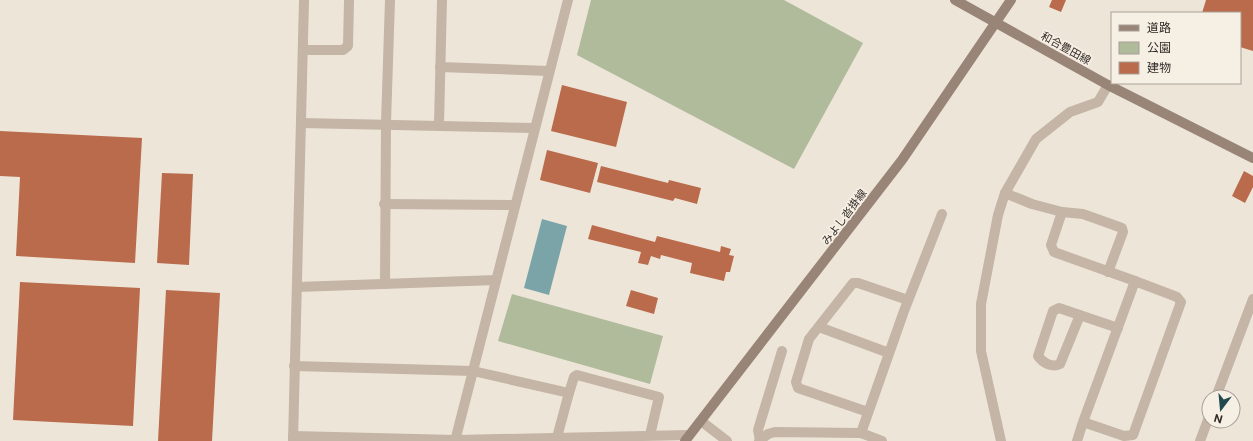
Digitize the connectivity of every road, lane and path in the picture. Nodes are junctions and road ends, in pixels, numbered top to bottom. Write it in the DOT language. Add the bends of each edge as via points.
graph roads {
  1 [pos="304,0"];
  2 [pos="349,0"];
  3 [pos="390,0"];
  4 [pos="442,0"];
  5 [pos="568,0"];
  6 [pos="955,0"];
  7 [pos="1011,0"];
  8 [pos="996,23"];
  9 [pos="303,50"];
  10 [pos="440,67"];
  11 [pos="549,71"];
  12 [pos="1108,85"];
  13 [pos="300,123"];
  14 [pos="386,124"];
  15 [pos="439,124"];
  16 [pos="534,128"];
  17 [pos="1253,158"];
  18 [pos="1005,193"];
  19 [pos="384,204"];
  20 [pos="515,205"];
  21 [pos="1062,212"];
  22 [pos="942,214"];
  23 [pos="1108,272"];
  24 [pos="496,280"];
  25 [pos="1135,281"];
  26 [pos="385,284"];
  27 [pos="297,287"];
  28 [pos="1253,299"];
  29 [pos="908,300"];
  30 [pos="1080,315"];
  31 [pos="819,327"];
  32 [pos="1118,328"];
  33 [pos="782,351"];
  34 [pos="889,353"];
  35 [pos="294,366"];
  36 [pos="473,371"];
  37 [pos="1219,389"];
  38 [pos="569,393"];
  39 [pos="868,412"];
  40 [pos="701,421"];
  41 [pos="1083,422"];
  42 [pos="1204,429"];
  43 [pos="861,433"];
  44 [pos="650,435"];
  45 [pos="687,438"];
  46 [pos="293,439"];
  47 [pos="455,440"];
  48 [pos="557,440"];
  49 [pos="727,441"];
  50 [pos="760,441"];
  51 [pos="882,441"];
  52 [pos="1001,441"];
  53 [pos="1077,441"];
  54 [pos="1200,441"];
  1 -- 9 [label="street"];
  2 -- 9 [label="street" via="348,46 343,50"];
  3 -- 14 [label="street"];
  4 -- 10 [label="street"];
  5 -- 11 [label="street"];
  6 -- 8 [label="main road, 和合豊田線"];
  7 -- 8 [label="main road, みよし沓掛線"];
  8 -- 12 [label="main road, 和合豊田線"];
  8 -- 40 [label="main road, みよし沓掛線" via="902,160"];
  9 -- 13 [label="street"];
  10 -- 11 [label="street"];
  10 -- 15 [label="street"];
  11 -- 16 [label="street"];
  12 -- 17 [label="main road, 和合豊田線"];
  12 -- 18 [label="street" via="1098,102 1070,112 1036,139"];
  13 -- 14 [label="street"];
  13 -- 27 [label="street"];
  14 -- 15 [label="street"];
  14 -- 19 [label="street"];
  15 -- 16 [label="street"];
  16 -- 20 [label="street"];
  18 -- 21 [label="street"];
  18 -- 52 [label="street" via="998,214 981,304 982,351"];
  19 -- 20 [label="street"];
  19 -- 26 [label="street"];
  20 -- 24 [label="street"];
  21 -- 23 [label="street" via="1051,245 1054,252"];
  21 -- 23 [label="street" via="1083,214 1122,228 1123,232"];
  22 -- 29 [label="street"];
  23 -- 25 [label="street"];
  24 -- 26 [label="street"];
  24 -- 36 [label="street"];
  25 -- 32 [label="street"];
  25 -- 41 [label="street" via="1177,297 1181,302 1134,435 1124,436"];
  26 -- 27 [label="street"];
  27 -- 35 [label="street"];
  28 -- 37 [label="street"];
  29 -- 31 [label="street" via="853,283"];
  29 -- 34 [label="street"];
  30 -- 30 [label="street" via="1059,308 1053,311 1038,356 1042,362 1056,366 1060,364"];
  30 -- 32 [label="street"];
  31 -- 34 [label="street"];
  31 -- 39 [label="street" via="809,339 796,386"];
  32 -- 41 [label="street"];
  33 -- 50 [label="street" via="758,430"];
  34 -- 39 [label="street"];
  35 -- 36 [label="street"];
  35 -- 46 [label="street"];
  36 -- 38 [label="street"];
  36 -- 47 [label="street"];
  38 -- 44 [label="street" via="576,375 659,397"];
  38 -- 48 [label="street"];
  39 -- 43 [label="street"];
  40 -- 45 [label="main road, みよし沓掛線"];
  40 -- 49 [label="street"];
  41 -- 53 [label="street"];
  42 -- 54 [label="street"];
  43 -- 50 [label="street" via="775,432"];
  43 -- 51 [label="street"];
  44 -- 45 [label="street"];
  44 -- 48 [label="street"];
  46 -- 47 [label="street"];
  47 -- 48 [label="street"];
}
